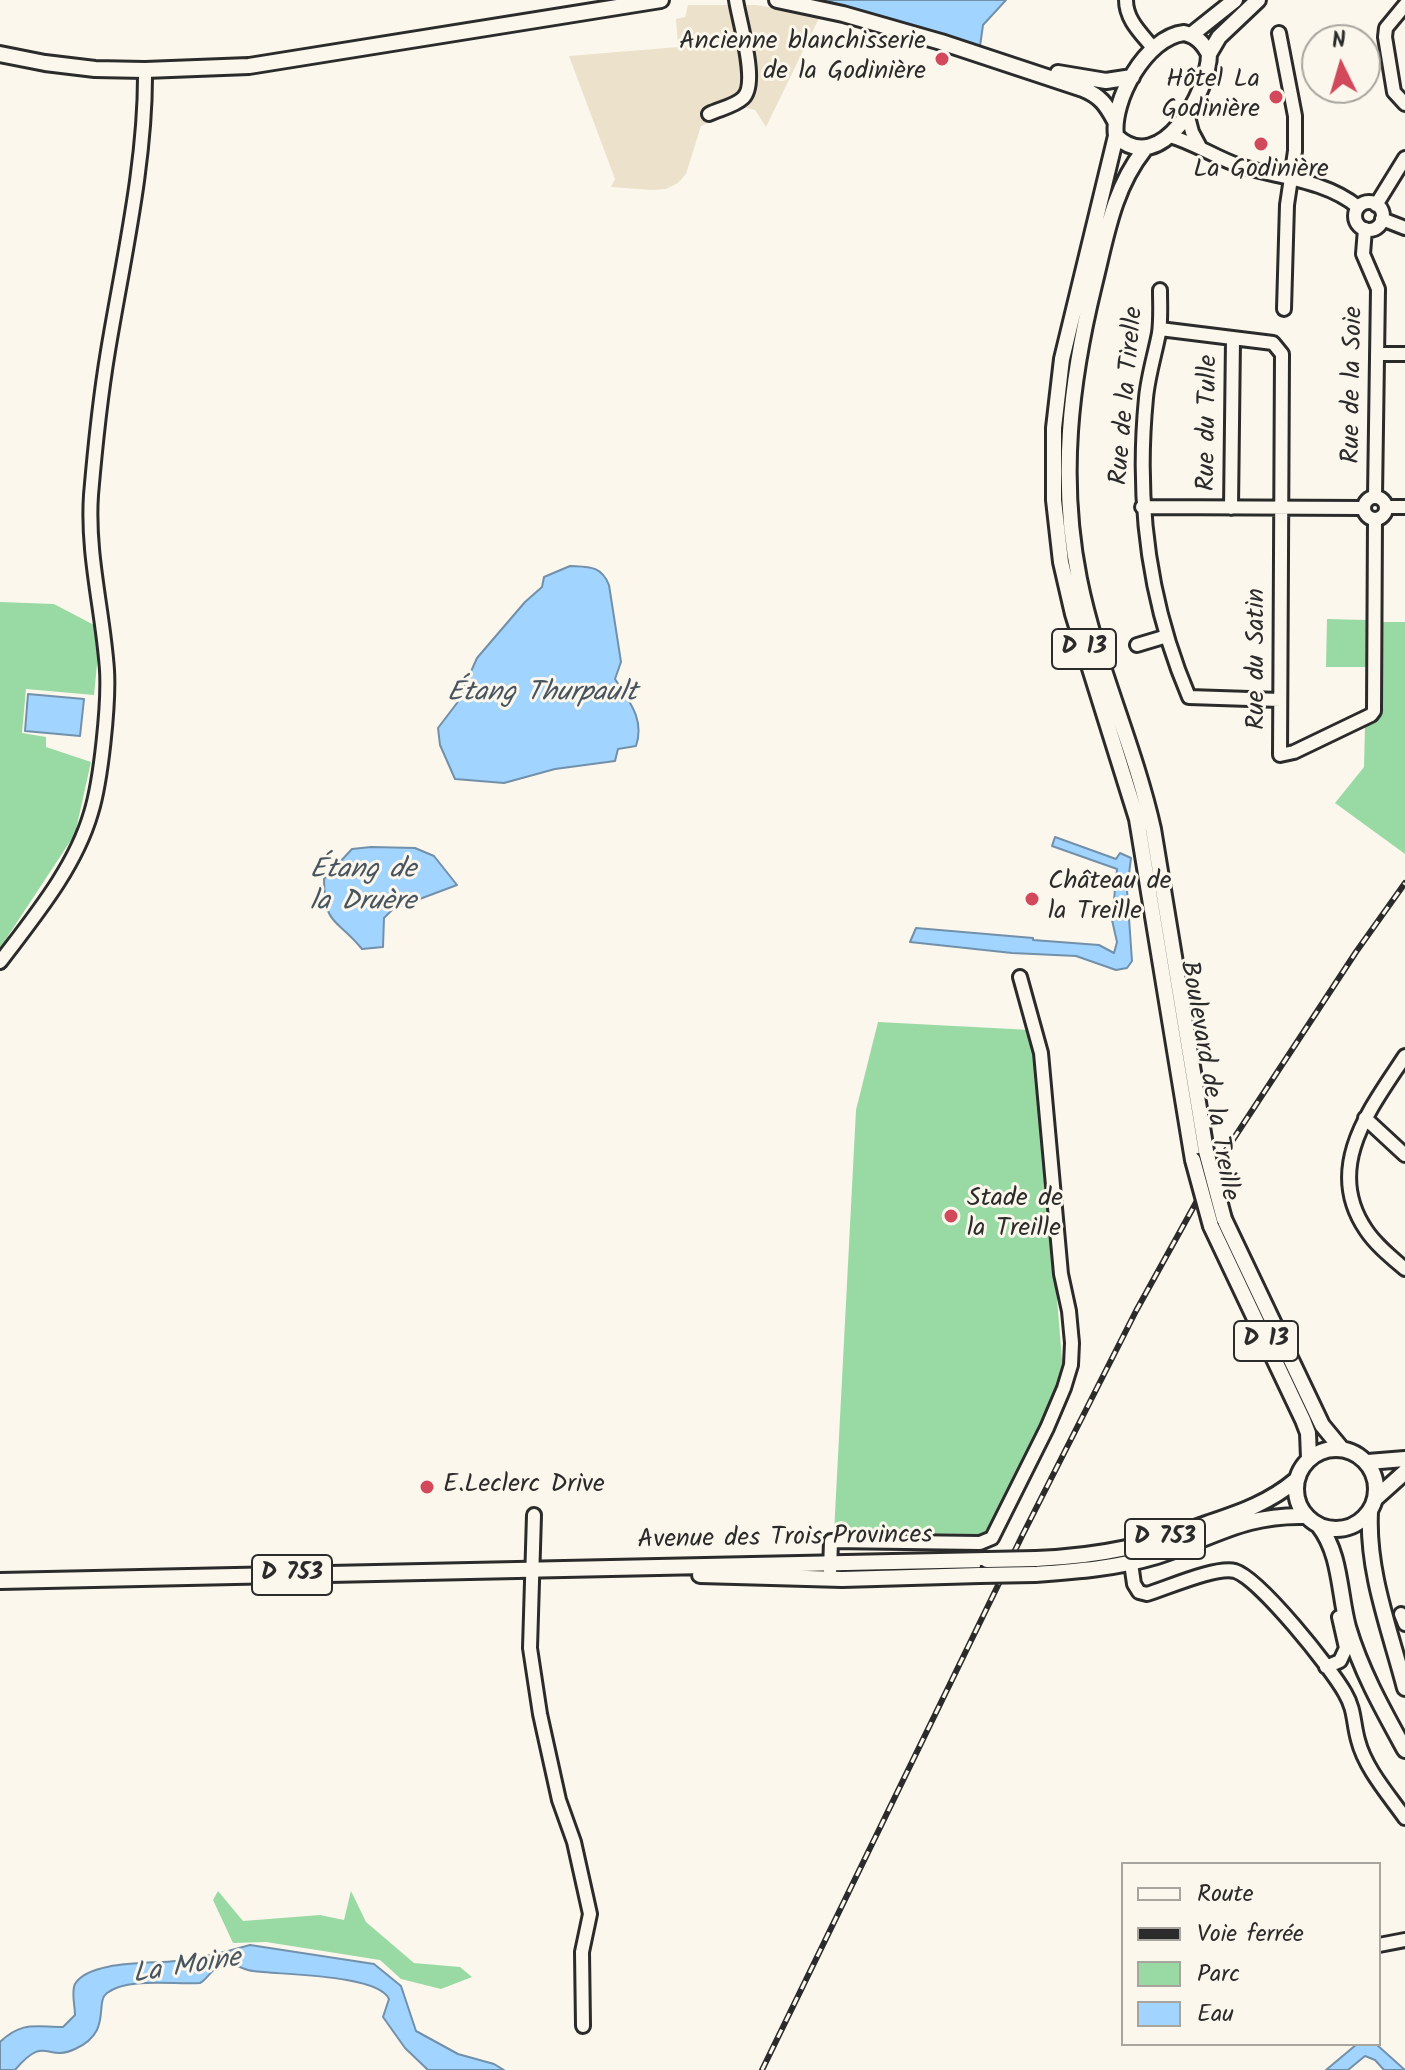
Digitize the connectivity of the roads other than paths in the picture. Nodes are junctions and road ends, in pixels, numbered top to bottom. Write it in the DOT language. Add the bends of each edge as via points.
graph roads {
  1 [pos="661,0"];
  2 [pos="736,0"];
  3 [pos="777,0"];
  4 [pos="1126,0"];
  5 [pos="1235,0"];
  6 [pos="1258,0"];
  7 [pos="1405,5"];
  8 [pos="1279,33"];
  9 [pos="1191,35"];
  10 [pos="1153,48"];
  11 [pos="0,54"];
  12 [pos="1209,54"];
  13 [pos="1014,64"];
  14 [pos="145,70"];
  15 [pos="1132,77"];
  16 [pos="1405,104"];
  17 [pos="1187,113"];
  18 [pos="709,114"];
  19 [pos="1116,128"];
  20 [pos="1170,136"];
  21 [pos="1200,147"];
  22 [pos="1144,150"];
  23 [pos="1405,158"];
  24 [pos="1290,178"];
  25 [pos="1376,205"];
  26 [pos="1358,207"];
  27 [pos="1382,219"];
  28 [pos="1405,228"];
  29 [pos="1365,229"];
  30 [pos="1160,290"];
  31 [pos="1284,309"];
  32 [pos="1160,329"];
  33 [pos="1233,339"];
  34 [pos="1377,354"];
  35 [pos="1405,354"];
  36 [pos="1375,496"];
  37 [pos="1142,507"];
  38 [pos="1386,507"];
  39 [pos="1405,507"];
  40 [pos="1231,508"];
  41 [pos="1282,508"];
  42 [pos="1364,508"];
  43 [pos="1375,519"];
  44 [pos="1167,636"];
  45 [pos="1137,645"];
  46 [pos="1280,700"];
  47 [pos="0,962"];
  48 [pos="1020,977"];
  49 [pos="1405,1056"];
  50 [pos="1365,1118"];
  51 [pos="1405,1155"];
  52 [pos="1218,1223"];
  53 [pos="1405,1269"];
  54 [pos="1341,1448"];
  55 [pos="1309,1458"];
  56 [pos="1405,1459"];
  57 [pos="1368,1462"];
  58 [pos="1405,1472"];
  59 [pos="1296,1480"];
  60 [pos="1376,1498"];
  61 [pos="1370,1512"];
  62 [pos="534,1515"];
  63 [pos="1306,1516"];
  64 [pos="1319,1526"];
  65 [pos="830,1562"];
  66 [pos="1131,1563"];
  67 [pos="1035,1566"];
  68 [pos="584,1569"];
  69 [pos="534,1570"];
  70 [pos="842,1579"];
  71 [pos="0,1581"];
  72 [pos="1338,1582"];
  73 [pos="1326,1667"];
  74 [pos="1405,1688"];
  75 [pos="1405,1750"];
  76 [pos="1405,1818"];
  77 [pos="1405,1940"];
  78 [pos="1381,1945"];
  79 [pos="583,2026"];
  1 -- 14 [label="main road" via="249,66"];
  2 -- 18 [label="street" via="750,88 743,99"];
  3 -- 13 [label="main road"];
  4 -- 10 [label="street" via="1132,23"];
  5 -- 9 [label="main road"];
  6 -- 12 [label="main road" via="1219,37"];
  7 -- 16 [label="street" via="1385,37 1394,92"];
  8 -- 24 [label="street" via="1295,116"];
  9 -- 10 [label="main road" via="1170,35"];
  9 -- 12 [label="main road"];
  10 -- 15 [label="main road, Boulevard de la Treille"];
  11 -- 14 [label="main road" via="45,63"];
  12 -- 17 [label="main road"];
  13 -- 15 [label="main road" via="1106,81"];
  13 -- 19 [label="main road" via="1097,95"];
  14 -- 47 [label="street" via="140,149 103,377 91,497 93,571 107,672 96,792 85,830 64,871"];
  15 -- 19 [label="main road, Boulevard de la Treille"];
  17 -- 20 [label="main road"];
  17 -- 21 [label="street"];
  19 -- 22 [label="main road" via="1127,145"];
  19 -- 52 [label="main road, Boulevard de la Treille / D 13, bridge" via="1062,359 1054,428 1054,500 1073,614 1137,819 1193,1160"];
  20 -- 21 [label="street"];
  20 -- 22 [label="main road"];
  21 -- 24 [label="street" via="1236,165"];
  22 -- 52 [label="main road, Boulevard de la Treille / D 13, bridge" via="1119,191 1080,342 1069,423 1069,513 1084,601 1153,829"];
  23 -- 25 [label="street"];
  24 -- 26 [label="street" via="1341,194"];
  24 -- 31 [label="street"];
  25 -- 26 [label="street"];
  25 -- 27 [label="street"];
  26 -- 29 [label="street" via="1356,220"];
  27 -- 28 [label="street"];
  27 -- 29 [label="street" via="1374,229"];
  29 -- 34 [label="street, Rue de la Soie" via="1363,254 1378,289"];
  30 -- 32 [label="street, Rue de la Tirelle"];
  32 -- 33 [label="street, Rue du Satin"];
  32 -- 37 [label="street, Rue de la Tirelle" via="1146,393"];
  33 -- 40 [label="street, Rue du Tulle"];
  33 -- 41 [label="street, Rue du Satin" via="1273,343 1282,354"];
  34 -- 35 [label="street"];
  34 -- 36 [label="street, Rue de la Soie"];
  36 -- 38 [label="street"];
  36 -- 42 [label="street"];
  37 -- 40 [label="street"];
  37 -- 44 [label="street, Rue de la Tirelle"];
  38 -- 39 [label="street"];
  38 -- 43 [label="street"];
  40 -- 41 [label="street"];
  41 -- 42 [label="street"];
  41 -- 46 [label="street, Rue du Satin"];
  42 -- 43 [label="street"];
  43 -- 46 [label="street, Rue du Satin" via="1374,711 1280,755"];
  44 -- 45 [label="street"];
  44 -- 46 [label="street, Rue de la Tirelle" via="1189,697"];
  48 -- 65 [label="street" via="1041,1053 1061,1274 1072,1335 1064,1388 992,1538 980,1543 831,1541"];
  49 -- 50 [label="street"];
  50 -- 51 [label="street"];
  50 -- 53 [label="street" via="1349,1163 1353,1198 1371,1238"];
  52 -- 54 [label="main road, Boulevard de la Treille / D 13" via="1317,1415"];
  52 -- 55 [label="main road, Boulevard de la Treille / D 13" via="1303,1420"];
  54 -- 55 [label="main road"];
  54 -- 57 [label="main road"];
  55 -- 59 [label="main road"];
  56 -- 57 [label="main road"];
  57 -- 60 [label="main road"];
  58 -- 60 [label="main road"];
  59 -- 63 [label="main road"];
  59 -- 67 [label="main road, D 753" via="1257,1506 1156,1542"];
  60 -- 61 [label="main road"];
  61 -- 64 [label="main road" via="1347,1528"];
  61 -- 74 [label="main road" via="1375,1577"];
  62 -- 69 [label="street"];
  63 -- 64 [label="main road"];
  63 -- 66 [label="main road, D 753" via="1252,1520"];
  64 -- 72 [label="main road" via="1332,1546"];
  65 -- 67 [label="main road, Avenue des Trois Provinces / D 753, bridge" via="987,1560"];
  65 -- 68 [label="main road, Avenue des Trois Provinces / D 753"];
  65 -- 70 [label="street" via="830,1572"];
  66 -- 67 [label="main road, D 753" via="1096,1569"];
  66 -- 73 [label="street" via="1134,1584 1147,1594 1223,1570 1237,1572 1254,1582"];
  67 -- 70 [label="main road, Avenue des Trois Provinces / D 753, bridge" via="980,1575"];
  68 -- 69 [label="main road, Avenue des Trois Provinces / D 753"];
  68 -- 70 [label="main road, Avenue des Trois Provinces / D 753"];
  69 -- 71 [label="main road, Avenue des Trois Provinces / D 753"];
  69 -- 79 [label="street" via="530,1648 540,1714 590,1914 582,1952"];
  72 -- 73 [label="street" via="1336,1600 1346,1648 1340,1661"];
  72 -- 75 [label="main road" via="1364,1673"];
  73 -- 76 [label="street" via="1356,1716 1357,1738 1367,1762"];
  77 -- 78 [label="street"];
}
